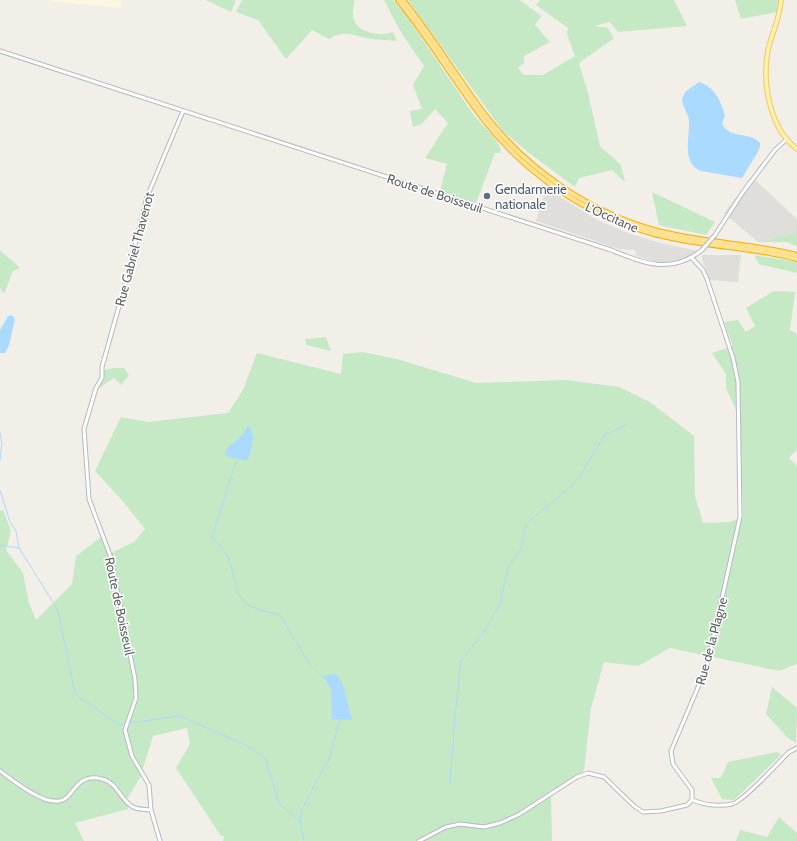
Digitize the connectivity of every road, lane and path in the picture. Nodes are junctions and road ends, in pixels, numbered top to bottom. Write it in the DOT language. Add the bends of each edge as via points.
graph roads {
  1 [pos="398,0"];
  2 [pos="403,0"];
  3 [pos="780,0"];
  4 [pos="0,51"];
  5 [pos="183,111"];
  6 [pos="787,139"];
  7 [pos="797,149"];
  8 [pos="797,255"];
  9 [pos="692,258"];
  10 [pos="797,259"];
  11 [pos="102,367"];
  12 [pos="797,748"];
  13 [pos="0,771"];
  14 [pos="692,800"];
  15 [pos="151,810"];
  16 [pos="160,841"];
  17 [pos="419,841"];
  1 -- 10 [label="highway, L'Occitane" via="494,132 529,168 567,195 608,217 652,234"];
  2 -- 8 [label="highway, L'Occitane" via="496,128 528,160 568,191 616,217 664,233"];
  3 -- 6 [label="main road" via="779,16 768,51 766,83 773,113"];
  4 -- 5 [label="main road, Route de Boisseuil"];
  5 -- 9 [label="main road, Route de Boisseuil" via="646,263 667,265"];
  5 -- 11 [label="main road, Rue Gabriel Thavenot" via="147,196"];
  6 -- 7 [label="main road"];
  6 -- 9 [label="main road, Route de Boisseuil, bridge" via="775,150 743,192 715,235"];
  9 -- 14 [label="main road, Rue de la Plagne" via="705,274 735,366 738,382 740,495 740,517 707,666 671,751 676,771 692,790"];
  11 -- 15 [label="main road, Route de Boisseuil" via="102,378 96,388 84,429 89,500 110,556 135,679 136,698 125,730 132,756 149,785"];
  12 -- 14 [label="main road" via="789,752 733,804 706,805"];
  13 -- 15 [label="main road" via="36,796 56,801 65,799 84,780 102,779 111,783 134,808"];
  14 -- 17 [label="main road" via="687,805 643,812 604,777 588,773 500,823 484,827 460,824 446,827"];
  15 -- 16 [label="main road, Route de Boisseuil"];
}
